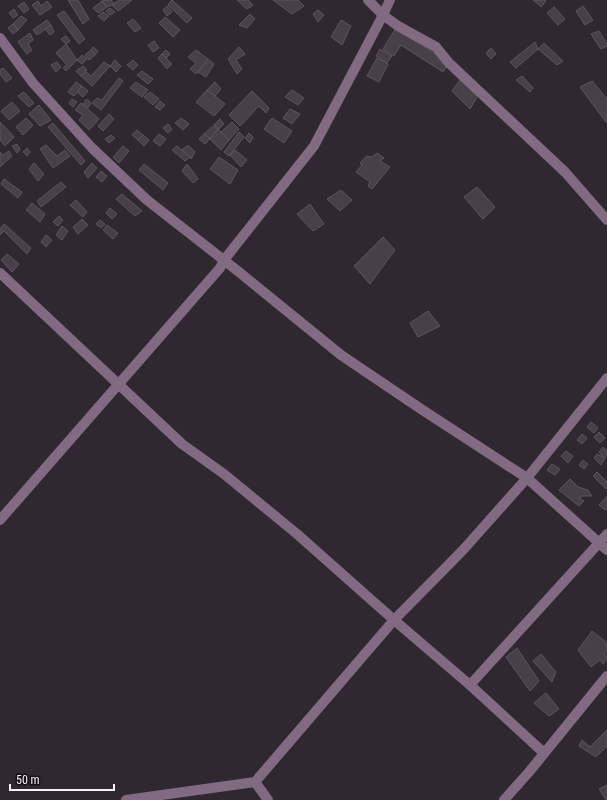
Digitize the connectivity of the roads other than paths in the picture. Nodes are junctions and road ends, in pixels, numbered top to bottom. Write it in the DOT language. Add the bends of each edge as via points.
graph roads {
  1 [pos="368,0"];
  2 [pos="390,0"];
  3 [pos="383,15"];
  4 [pos="0,38"];
  5 [pos="607,220"];
  6 [pos="224,260"];
  7 [pos="0,274"];
  8 [pos="607,378"];
  9 [pos="118,384"];
  10 [pos="527,478"];
  11 [pos="0,520"];
  12 [pos="607,534"];
  13 [pos="603,547"];
  14 [pos="394,620"];
  15 [pos="607,676"];
  16 [pos="470,685"];
  17 [pos="544,753"];
  18 [pos="256,782"];
  19 [pos="126,800"];
  20 [pos="268,800"];
  21 [pos="504,800"];
  1 -- 3 [label="street"];
  2 -- 3 [label="street"];
  3 -- 5 [label="street" via="436,47 449,63 565,172"];
  3 -- 6 [label="street" via="314,146"];
  4 -- 6 [label="street" via="33,83 92,148 148,200"];
  6 -- 9 [label="street" via="220,268"];
  6 -- 10 [label="street" via="341,355"];
  7 -- 9 [label="street"];
  8 -- 10 [label="street"];
  9 -- 11 [label="street"];
  9 -- 14 [label="street" via="182,444 224,474 298,534"];
  10 -- 13 [label="street"];
  10 -- 14 [label="street"];
  12 -- 13 [label="street"];
  13 -- 16 [label="street" via="532,616"];
  14 -- 16 [label="street"];
  14 -- 18 [label="street"];
  15 -- 17 [label="street"];
  16 -- 17 [label="street"];
  17 -- 21 [label="street"];
  18 -- 19 [label="street"];
  18 -- 20 [label="street"];
}
